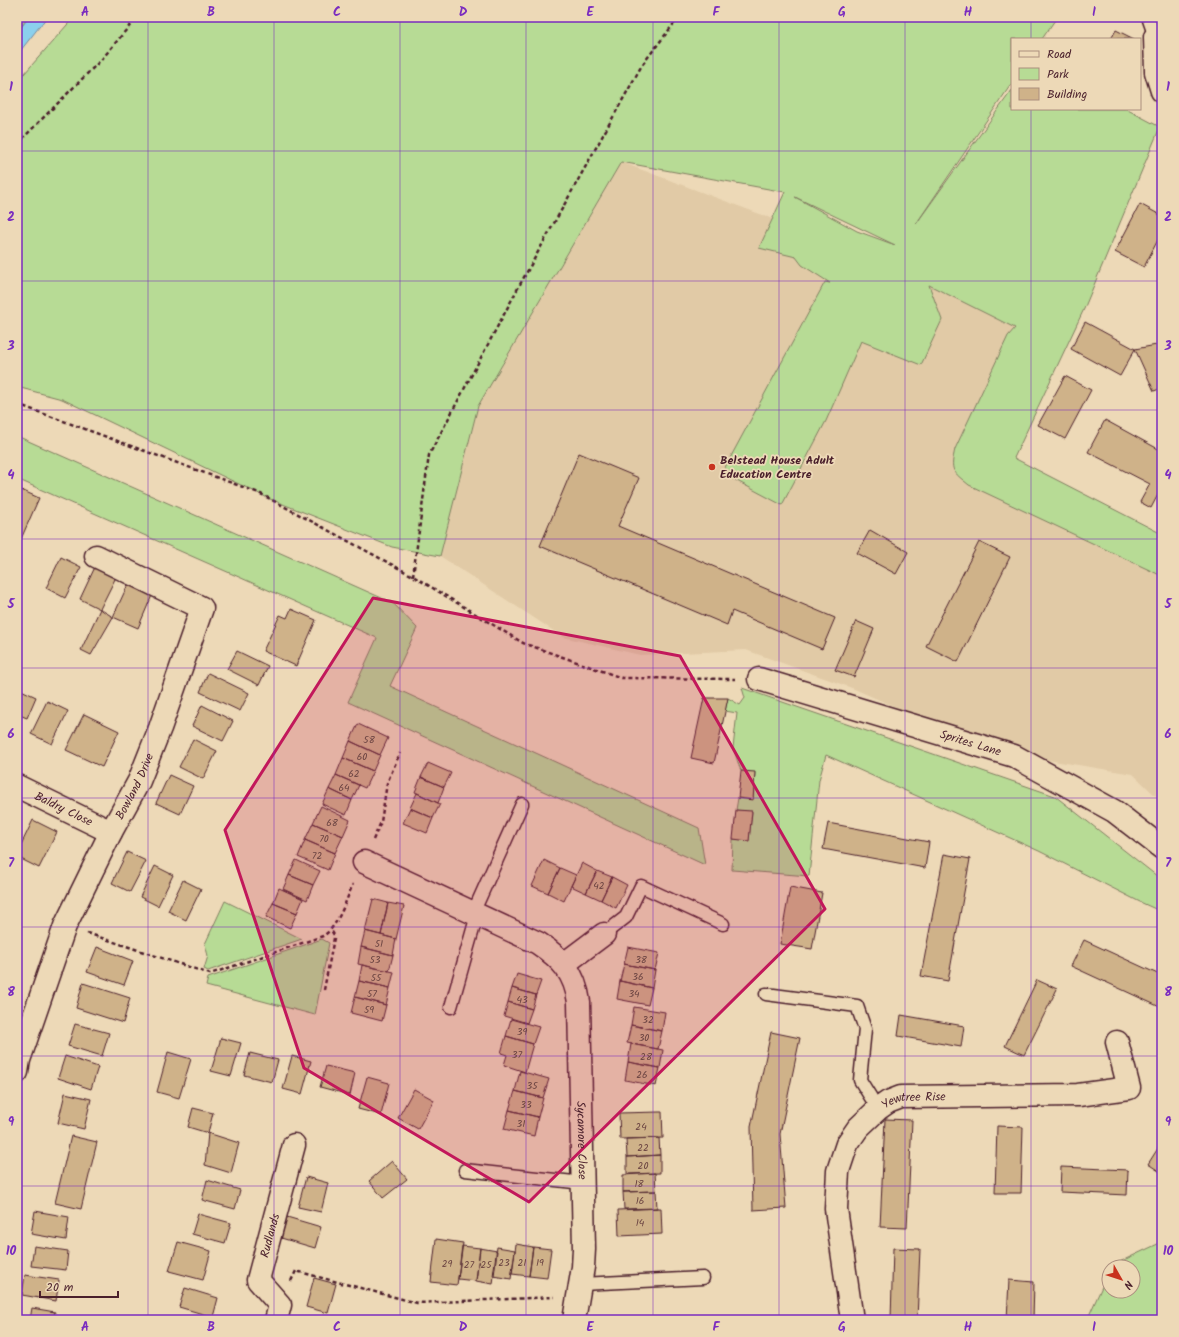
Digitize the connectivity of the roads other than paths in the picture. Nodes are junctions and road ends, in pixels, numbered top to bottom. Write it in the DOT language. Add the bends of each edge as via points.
graph roads {
  1 [pos="1148,17"];
  2 [pos="1156,37"];
  3 [pos="1162,91"];
  4 [pos="96,556"];
  5 [pos="759,679"];
  6 [pos="17,786"];
  7 [pos="522,804"];
  8 [pos="111,832"];
  9 [pos="1162,848"];
  10 [pos="364,862"];
  11 [pos="475,914"];
  12 [pos="723,924"];
  13 [pos="604,934"];
  14 [pos="564,964"];
  15 [pos="766,994"];
  16 [pos="451,1007"];
  17 [pos="1116,1042"];
  18 [pos="18,1063"];
  19 [pos="878,1109"];
  20 [pos="294,1145"];
  21 [pos="465,1170"];
  22 [pos="583,1183"];
  23 [pos="703,1278"];
  24 [pos="579,1291"];
  25 [pos="278,1312"];
  26 [pos="574,1320"];
  27 [pos="852,1320"];
  1 -- 2 [label="lane"];
  2 -- 3 [label="street" via="1156,72"];
  4 -- 8 [label="street, Bowland Drive" via="202,608 160,728 141,774"];
  5 -- 9 [label="street, Sprites Lane" via="1014,756 1114,811"];
  6 -- 8 [label="street, Baldry Close"];
  7 -- 11 [label="lane"];
  8 -- 18 [label="street, Bowland Drive" via="65,926"];
  10 -- 11 [label="street, Sycamore Close"];
  11 -- 14 [label="street, Sycamore Close" via="538,944"];
  11 -- 16 [label="lane"];
  12 -- 13 [label="lane" via="641,886 626,917"];
  13 -- 14 [label="street"];
  14 -- 22 [label="street, Sycamore Close" via="576,985 579,1002"];
  15 -- 19 [label="lane" via="857,1006 865,1028 860,1080"];
  17 -- 19 [label="street, Yewtree Rise" via="1129,1088 1078,1095 901,1097"];
  19 -- 27 [label="street, Yewtree Rise" via="858,1128 847,1144 838,1171 836,1209"];
  20 -- 25 [label="street, Rudlands" via="258,1280"];
  21 -- 22 [label="lane"];
  22 -- 24 [label="street, Sycamore Close" via="584,1249"];
  23 -- 24 [label="lane"];
  24 -- 26 [label="street, Sycamore Close"];
}
